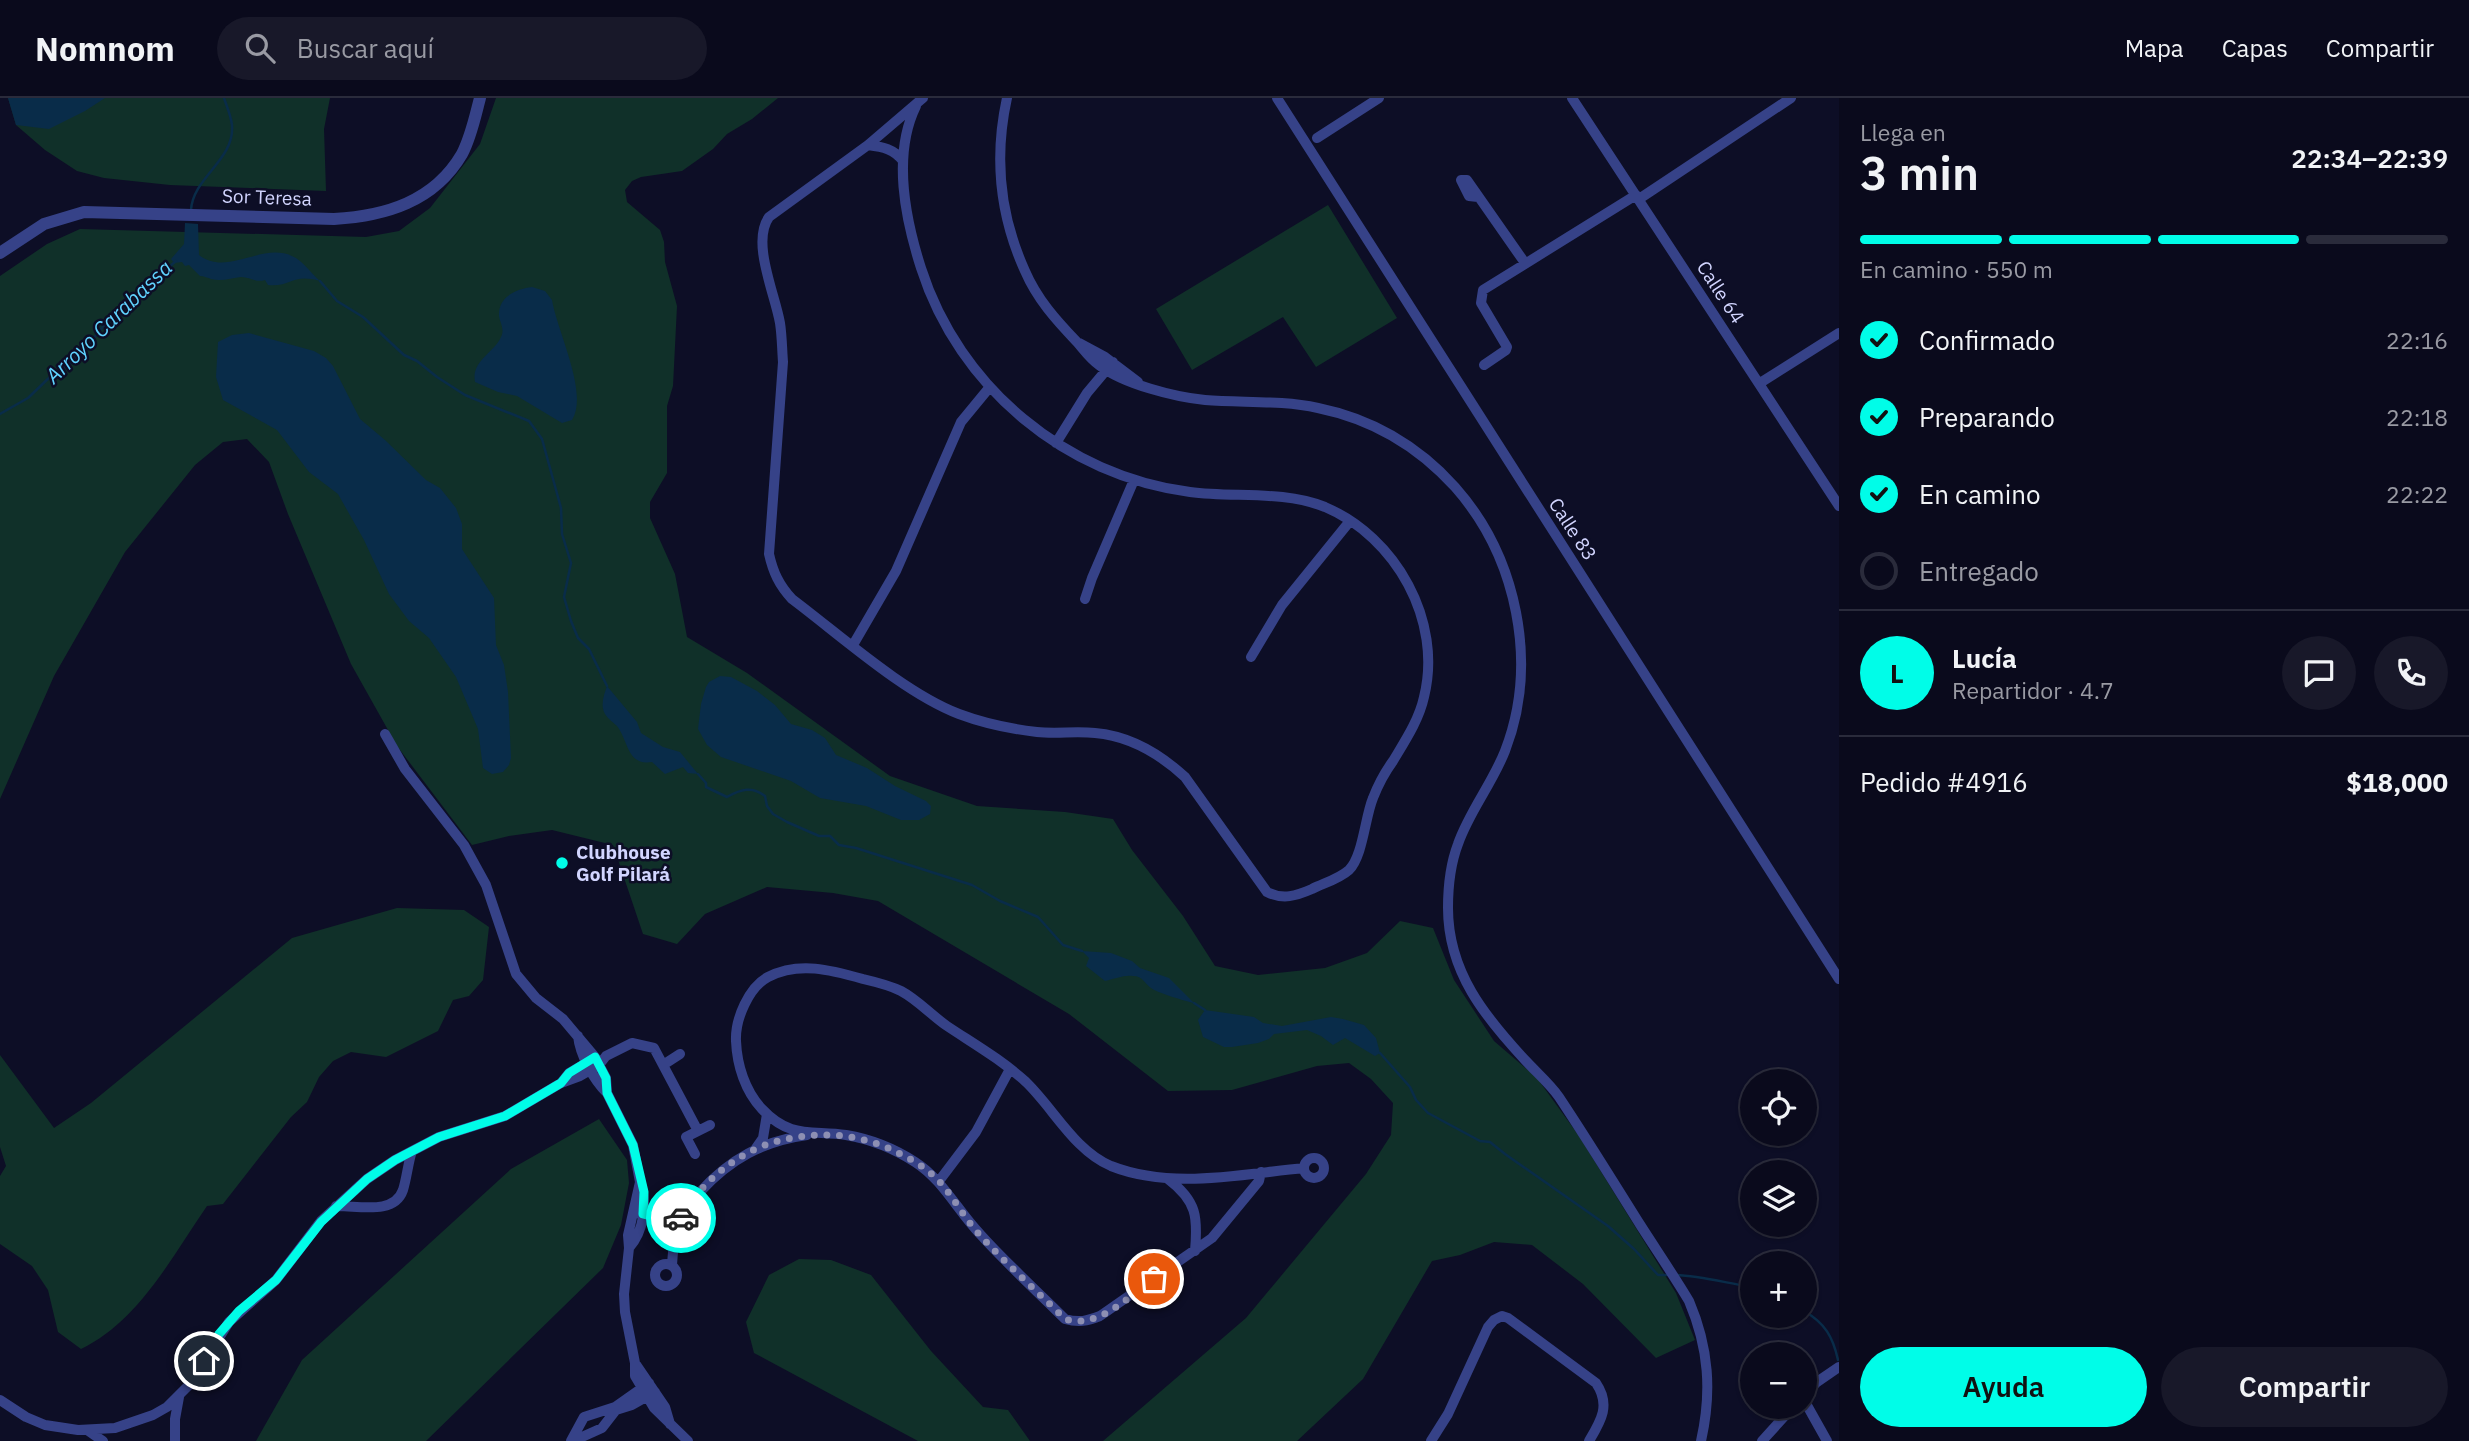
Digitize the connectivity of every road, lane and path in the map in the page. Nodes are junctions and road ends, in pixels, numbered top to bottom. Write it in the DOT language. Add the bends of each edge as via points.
graph roads {
  1 [pos="480,98"];
  2 [pos="1007,98"];
  3 [pos="1277,98"];
  4 [pos="1379,98"];
  5 [pos="1572,98"];
  6 [pos="1791,98"];
  7 [pos="920,102"];
  8 [pos="1317,138"];
  9 [pos="868,145"];
  10 [pos="903,161"];
  11 [pos="1478,197"];
  12 [pos="1637,197"];
  13 [pos="0,253"];
  14 [pos="1525,263"];
  15 [pos="1839,333"];
  16 [pos="1106,364"];
  17 [pos="1484,365"];
  18 [pos="1760,383"];
  19 [pos="989,388"];
  20 [pos="1056,443"];
  21 [pos="1134,480"];
  22 [pos="1839,506"];
  23 [pos="1350,521"];
  24 [pos="1085,599"];
  25 [pos="853,645"];
  26 [pos="1251,657"];
  27 [pos="385,734"];
  28 [pos="1839,979"];
  29 [pos="680,1055"];
  30 [pos="656,1060"];
  31 [pos="595,1062"];
  32 [pos="1010,1069"];
  33 [pos="695,1100"];
  34 [pos="683,1105"];
  35 [pos="767,1114"];
  36 [pos="710,1125"];
  37 [pos="698,1131"];
  38 [pos="814,1134"];
  39 [pos="756,1148"];
  40 [pos="412,1151"];
  41 [pos="695,1154"];
  42 [pos="1304,1168"];
  43 [pos="1261,1172"];
  44 [pos="1168,1179"];
  45 [pos="939,1181"];
  46 [pos="336,1206"];
  47 [pos="638,1213"];
  48 [pos="678,1223"];
  49 [pos="1195,1251"];
  50 [pos="672,1265"];
  51 [pos="1839,1367"];
  52 [pos="1817,1382"];
  53 [pos="648,1390"];
  54 [pos="178,1397"];
  55 [pos="0,1400"];
  56 [pos="1782,1419"];
  57 [pos="1816,1419"];
  58 [pos="87,1430"];
  59 [pos="103,1441"];
  60 [pos="175,1441"];
  61 [pos="572,1441"];
  62 [pos="688,1441"];
  63 [pos="1431,1441"];
  64 [pos="1589,1441"];
  65 [pos="1700,1441"];
  66 [pos="1762,1441"];
  67 [pos="1827,1441"];
  1 -- 13 [label="street, Sor Teresa" via="461,155 439,183 406,205 375,215 334,219 103,211 71,214 30,232"];
  2 -- 16 [label="street" via="1000,134 1000,175 1008,229 1030,284 1045,307 1077,343"];
  3 -- 28 [label="street, Calle 83"];
  4 -- 8 [label="street"];
  5 -- 12 [label="street, Calle 64"];
  6 -- 12 [label="street"];
  7 -- 9 [label="street"];
  7 -- 10 [label="street" via="910,119"];
  9 -- 10 [label="street" via="891,150"];
  9 -- 25 [label="street" via="769,217 762,233 783,362 769,554 781,587"];
  10 -- 19 [label="street" via="909,225 925,281 949,331"];
  11 -- 14 [label="street"];
  12 -- 14 [label="street"];
  12 -- 18 [label="street, Calle 64"];
  14 -- 17 [label="street" via="1481,293 1481,303 1507,347"];
  15 -- 18 [label="street"];
  16 -- 20 [label="street"];
  16 -- 65 [label="street" via="1140,384 1202,400 1315,407 1381,428 1452,484 1487,531 1515,608 1520,676 1506,748 1457,845 1449,879 1450,941 1473,996 1556,1093 1678,1283 1698,1323 1707,1363 1708,1406"];
  18 -- 22 [label="street, Calle 64"];
  19 -- 20 [label="street"];
  19 -- 25 [label="street" via="961,422 896,571"];
  20 -- 21 [label="street"];
  21 -- 23 [label="street" via="1199,493 1306,500"];
  21 -- 24 [label="street"];
  23 -- 25 [label="street" via="1387,552 1414,597 1426,636 1424,696 1374,796 1357,860 1345,873 1290,897 1267,892 1185,777 1147,748 1097,733 1037,732 958,714 902,682"];
  23 -- 26 [label="street" via="1282,605"];
  27 -- 31 [label="street" via="405,769 464,845 486,885 516,974 536,998 564,1018"];
  29 -- 30 [label="street"];
  30 -- 31 [label="street" via="654,1048 632,1043"];
  30 -- 34 [label="street" via="666,1084"];
  31 -- 40 [label="street" via="569,1073 561,1083 505,1116 451,1132"];
  31 -- 47 [label="street" via="633,1145 645,1199"];
  32 -- 35 [label="street" via="889,986 825,968 780,971 754,989 738,1020 736,1038 748,1092"];
  32 -- 44 [label="street" via="1092,1154 1110,1165"];
  32 -- 45 [label="street" via="976,1132"];
  33 -- 34 [label="street"];
  34 -- 37 [label="street" via="685,1119"];
  35 -- 38 [label="street" via="781,1125"];
  35 -- 39 [label="street" via="763,1138"];
  36 -- 37 [label="street"];
  37 -- 41 [label="street" via="686,1137"];
  38 -- 39 [label="street"];
  38 -- 45 [label="street" via="847,1135 892,1149"];
  39 -- 48 [label="street" via="711,1181"];
  40 -- 46 [label="street" via="367,1179"];
  40 -- 46 [label="street" via="404,1187 395,1201 383,1207"];
  42 -- 43 [label="street"];
  43 -- 44 [label="street"];
  43 -- 49 [label="street" via="1259,1181 1226,1222"];
  44 -- 49 [label="street" via="1193,1205 1197,1216"];
  45 -- 49 [label="street" via="997,1253 1065,1319 1086,1322 1100,1315"];
  46 -- 54 [label="street" via="276,1280 229,1322"];
  47 -- 48 [label="street"];
  47 -- 53 [label="street" via="636,1240 629,1248 625,1312 635,1376"];
  48 -- 50 [label="street"];
  51 -- 52 [label="street"];
  53 -- 61 [label="street" via="616,1410 602,1428"];
  53 -- 61 [label="street" via="584,1417"];
  53 -- 62 [label="street"];
  54 -- 58 [label="street" via="132,1423"];
  54 -- 60 [label="street"];
  55 -- 58 [label="street" via="45,1425"];
  56 -- 66 [label="street"];
  57 -- 67 [label="street"];
  58 -- 59 [label="street"];
  63 -- 64 [label="street" via="1488,1327 1502,1316 1601,1391 1602,1418"];
}
